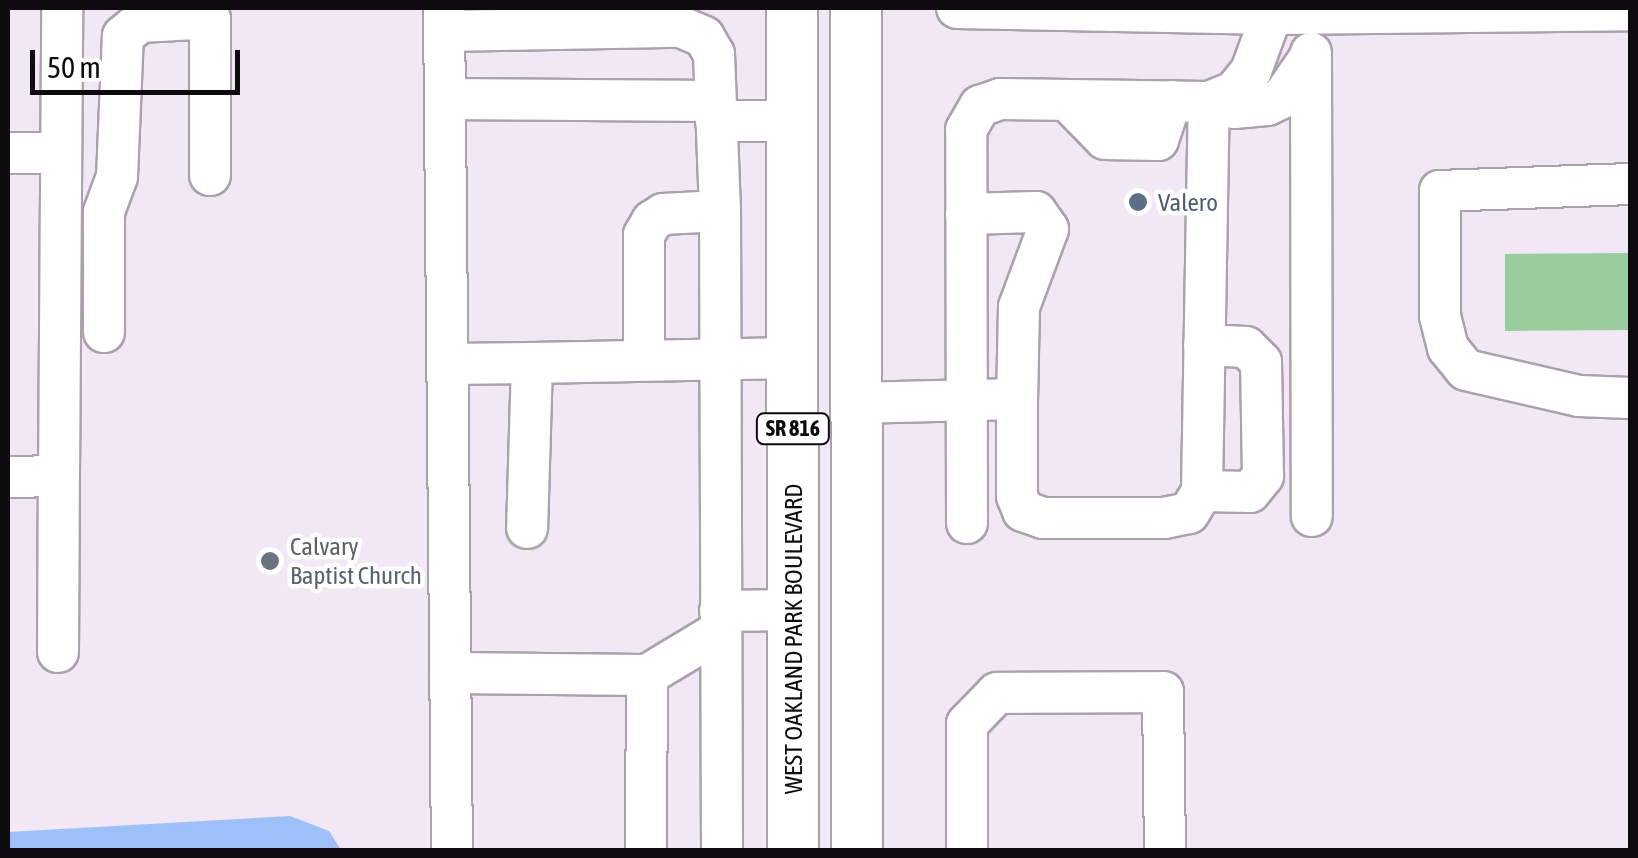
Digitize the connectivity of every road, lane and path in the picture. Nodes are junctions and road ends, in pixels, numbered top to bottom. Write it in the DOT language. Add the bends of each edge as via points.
graph roads {
  1 [pos="62,8"];
  2 [pos="792,8"];
  3 [pos="856,8"];
  4 [pos="957,8"];
  5 [pos="1630,10"];
  6 [pos="1286,12"];
  7 [pos="173,14"];
  8 [pos="444,19"];
  9 [pos="1311,56"];
  10 [pos="446,99"];
  11 [pos="1190,101"];
  12 [pos="715,111"];
  13 [pos="793,121"];
  14 [pos="8,152"];
  15 [pos="61,152"];
  16 [pos="210,175"];
  17 [pos="1630,184"];
  18 [pos="720,211"];
  19 [pos="966,214"];
  20 [pos="104,332"];
  21 [pos="1204,346"];
  22 [pos="793,358"];
  23 [pos="644,360"];
  24 [pos="719,360"];
  25 [pos="532,363"];
  26 [pos="448,364"];
  27 [pos="1630,398"];
  28 [pos="1018,399"];
  29 [pos="966,401"];
  30 [pos="855,403"];
  31 [pos="8,476"];
  32 [pos="60,476"];
  33 [pos="1202,491"];
  34 [pos="1312,516"];
  35 [pos="967,522"];
  36 [pos="527,528"];
  37 [pos="792,610"];
  38 [pos="720,621"];
  39 [pos="58,652"];
  40 [pos="450,673"];
  41 [pos="646,675"];
  42 [pos="452,850"];
  43 [pos="646,850"];
  44 [pos="722,850"];
  45 [pos="793,850"];
  46 [pos="857,850"];
  47 [pos="967,850"];
  48 [pos="1164,850"];
  1 -- 15 [label="street"];
  2 -- 13 [label="main road, WEST OAKLAND PARK BOULEVARD / SR 816"];
  3 -- 30 [label="main road, SR 816"];
  4 -- 6 [label="street"];
  5 -- 6 [label="street"];
  6 -- 9 [label="street"];
  6 -- 11 [label="street" via="1234,92"];
  7 -- 16 [label="street" via="210,20"];
  7 -- 20 [label="street" via="140,22 122,36 118,177 104,212"];
  8 -- 10 [label="street"];
  8 -- 12 [label="street" via="681,27 704,37 714,54"];
  9 -- 11 [label="street" via="1282,98 1268,105"];
  9 -- 34 [label="street"];
  10 -- 12 [label="street"];
  10 -- 26 [label="street"];
  11 -- 19 [label="street" via="1158,140 1105,140 1067,100 1000,99 980,106 966,130"];
  11 -- 21 [label="street"];
  12 -- 13 [label="street"];
  12 -- 18 [label="street"];
  13 -- 22 [label="main road, WEST OAKLAND PARK BOULEVARD / SR 816"];
  14 -- 15 [label="street"];
  15 -- 32 [label="street"];
  17 -- 27 [label="street" via="1440,191 1440,316 1448,348 1466,370 1579,396"];
  18 -- 23 [label="street" via="663,214 644,236"];
  18 -- 24 [label="street"];
  19 -- 28 [label="street" via="1036,212 1048,230 1019,307"];
  19 -- 29 [label="street"];
  21 -- 33 [label="street"];
  21 -- 33 [label="street" via="1246,347 1260,362 1263,476 1250,492"];
  22 -- 24 [label="street"];
  22 -- 37 [label="main road, WEST OAKLAND PARK BOULEVARD / SR 816"];
  23 -- 24 [label="street"];
  23 -- 25 [label="street"];
  24 -- 38 [label="street"];
  25 -- 26 [label="street"];
  25 -- 36 [label="street"];
  26 -- 40 [label="street"];
  28 -- 29 [label="street"];
  28 -- 33 [label="street" via="1017,496 1023,511 1043,518 1164,518 1189,512"];
  29 -- 30 [label="street"];
  29 -- 35 [label="street"];
  30 -- 46 [label="main road, SR 816"];
  31 -- 32 [label="street"];
  32 -- 39 [label="street"];
  37 -- 38 [label="street"];
  37 -- 45 [label="main road, WEST OAKLAND PARK BOULEVARD / SR 816"];
  38 -- 41 [label="street"];
  38 -- 44 [label="street"];
  40 -- 41 [label="street"];
  40 -- 42 [label="street"];
  41 -- 43 [label="street"];
  47 -- 48 [label="street" via="967,724 996,694 1163,692"];
}
